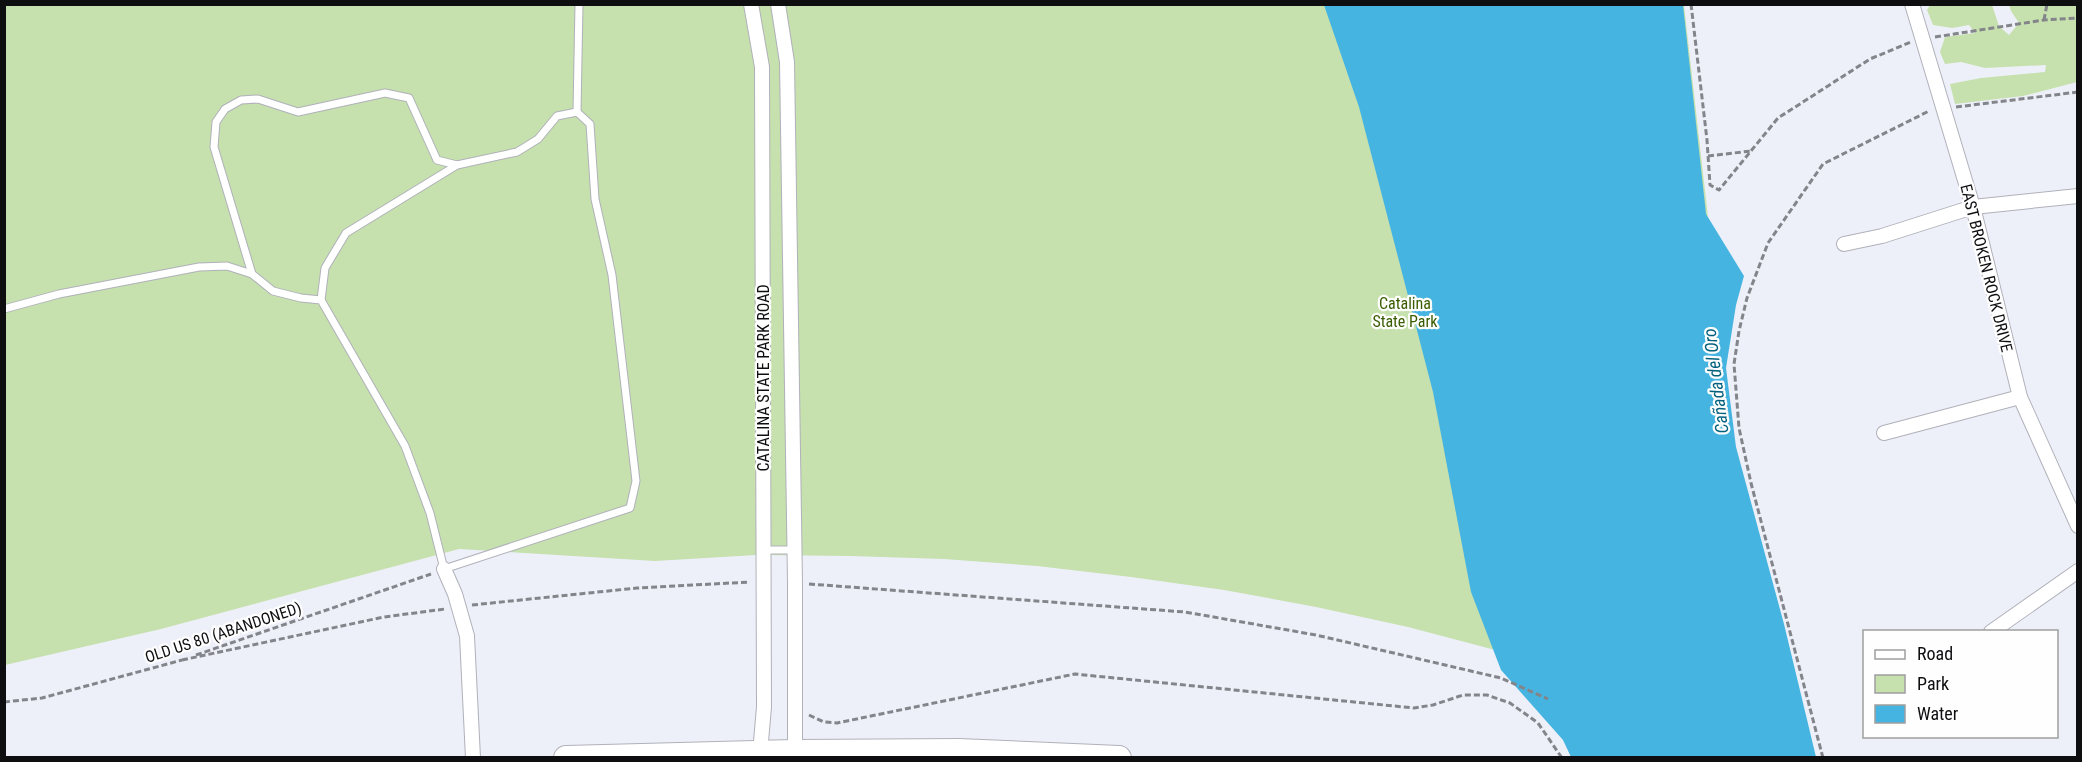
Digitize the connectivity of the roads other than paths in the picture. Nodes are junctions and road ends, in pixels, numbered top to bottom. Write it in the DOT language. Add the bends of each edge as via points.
graph roads {
  1 [pos="579,4"];
  2 [pos="751,4"];
  3 [pos="778,4"];
  4 [pos="1912,4"];
  5 [pos="577,112"];
  6 [pos="457,165"];
  7 [pos="2078,196"];
  8 [pos="1972,207"];
  9 [pos="1844,244"];
  10 [pos="252,274"];
  11 [pos="321,300"];
  12 [pos="4,309"];
  13 [pos="2020,397"];
  14 [pos="1884,433"];
  15 [pos="2078,526"];
  16 [pos="764,550"];
  17 [pos="794,550"];
  18 [pos="444,569"];
  19 [pos="2078,571"];
  20 [pos="1994,630"];
  21 [pos="795,752"];
  22 [pos="760,753"];
  23 [pos="473,758"];
  24 [pos="566,758"];
  25 [pos="1119,758"];
  1 -- 5 [label="lane"];
  2 -- 16 [label="street, CATALINA STATE PARK ROAD" via="762,67"];
  3 -- 17 [label="street, CATALINA STATE PARK ROAD" via="787,62"];
  4 -- 8 [label="street, EAST BROKEN ROCK DRIVE"];
  5 -- 6 [label="lane" via="557,116 538,139 517,152"];
  5 -- 18 [label="lane" via="590,124 595,200 612,275 636,481 630,508"];
  6 -- 10 [label="lane" via="437,160 409,98 385,93 298,112 258,99 241,99 225,109 216,122 214,147"];
  6 -- 11 [label="lane" via="346,233 325,268"];
  7 -- 8 [label="street"];
  8 -- 9 [label="street" via="1882,237"];
  8 -- 13 [label="street, EAST BROKEN ROCK DRIVE"];
  10 -- 11 [label="lane" via="273,291"];
  10 -- 12 [label="lane" via="226,266 200,267 59,294"];
  11 -- 18 [label="lane" via="405,446 430,513"];
  13 -- 14 [label="street"];
  13 -- 15 [label="street, EAST BROKEN ROCK DRIVE"];
  16 -- 17 [label="lane"];
  16 -- 22 [label="street, CATALINA STATE PARK ROAD" via="764,706"];
  17 -- 21 [label="street, CATALINA STATE PARK ROAD"];
  18 -- 23 [label="street" via="467,636"];
  19 -- 20 [label="street"];
  21 -- 22 [label="highway"];
  21 -- 25 [label="highway" via="959,751"];
  22 -- 24 [label="highway"];
}
